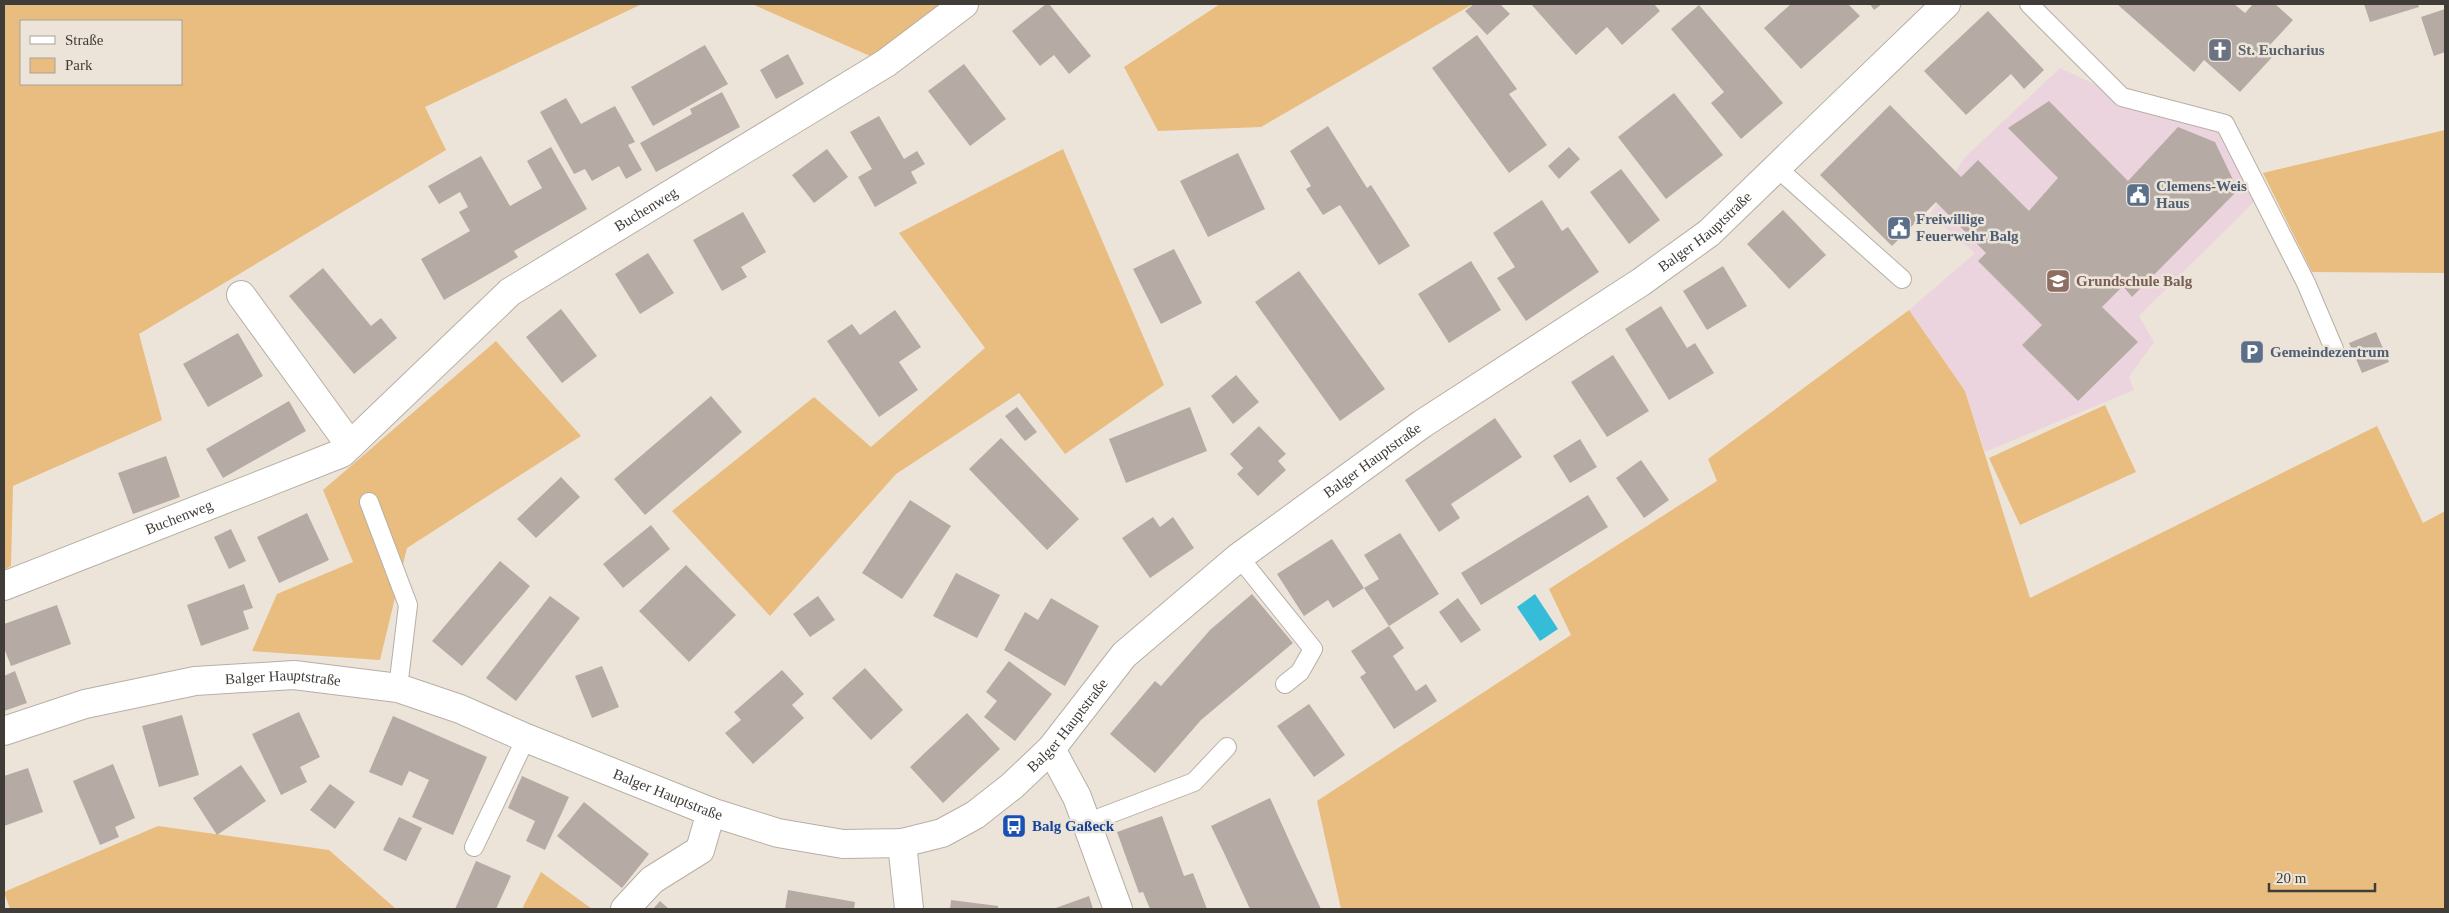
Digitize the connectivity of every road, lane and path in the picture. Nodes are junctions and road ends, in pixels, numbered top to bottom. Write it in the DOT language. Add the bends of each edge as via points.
graph roads {
  1 [pos="964,4"];
  2 [pos="1946,4"];
  3 [pos="2030,4"];
  4 [pos="1776,168"];
  5 [pos="1902,279"];
  6 [pos="241,296"];
  7 [pos="2334,349"];
  8 [pos="350,445"];
  9 [pos="370,502"];
  10 [pos="1239,557"];
  11 [pos="4,586"];
  12 [pos="1285,684"];
  13 [pos="398,688"];
  14 [pos="4,731"];
  15 [pos="526,738"];
  16 [pos="1227,747"];
  17 [pos="1051,749"];
  18 [pos="711,812"];
  19 [pos="1086,823"];
  20 [pos="902,843"];
  21 [pos="474,846"];
  22 [pos="625,909"];
  23 [pos="909,909"];
  24 [pos="1118,909"];
  1 -- 8 [label="street, Buchenweg" via="886,63 510,292"];
  2 -- 4 [label="street, Balger Hauptstraße"];
  3 -- 7 [label="lane" via="2122,97 2225,124 2306,283"];
  4 -- 5 [label="lane"];
  4 -- 10 [label="street, Balger Hauptstraße" via="1708,233 1641,282 1422,424"];
  6 -- 8 [label="street"];
  8 -- 11 [label="street, Buchenweg" via="342,453"];
  9 -- 13 [label="lane" via="408,605"];
  10 -- 12 [label="lane" via="1313,649 1300,672"];
  10 -- 17 [label="street, Balger Hauptstraße" via="1124,656"];
  13 -- 14 [label="street, Balger Hauptstraße" via="294,675 195,681 85,704"];
  13 -- 15 [label="street, Balger Hauptstraße" via="460,709"];
  15 -- 18 [label="street, Balger Hauptstraße"];
  15 -- 21 [label="lane"];
  16 -- 19 [label="lane" via="1194,782"];
  17 -- 19 [label="street" via="1077,797"];
  17 -- 20 [label="street, Balger Hauptstraße" via="1012,786 975,814 942,832"];
  18 -- 20 [label="street, Balger Hauptstraße" via="778,833 843,844"];
  18 -- 22 [label="street" via="700,850 652,880"];
  19 -- 24 [label="street"];
  20 -- 23 [label="street"];
}
